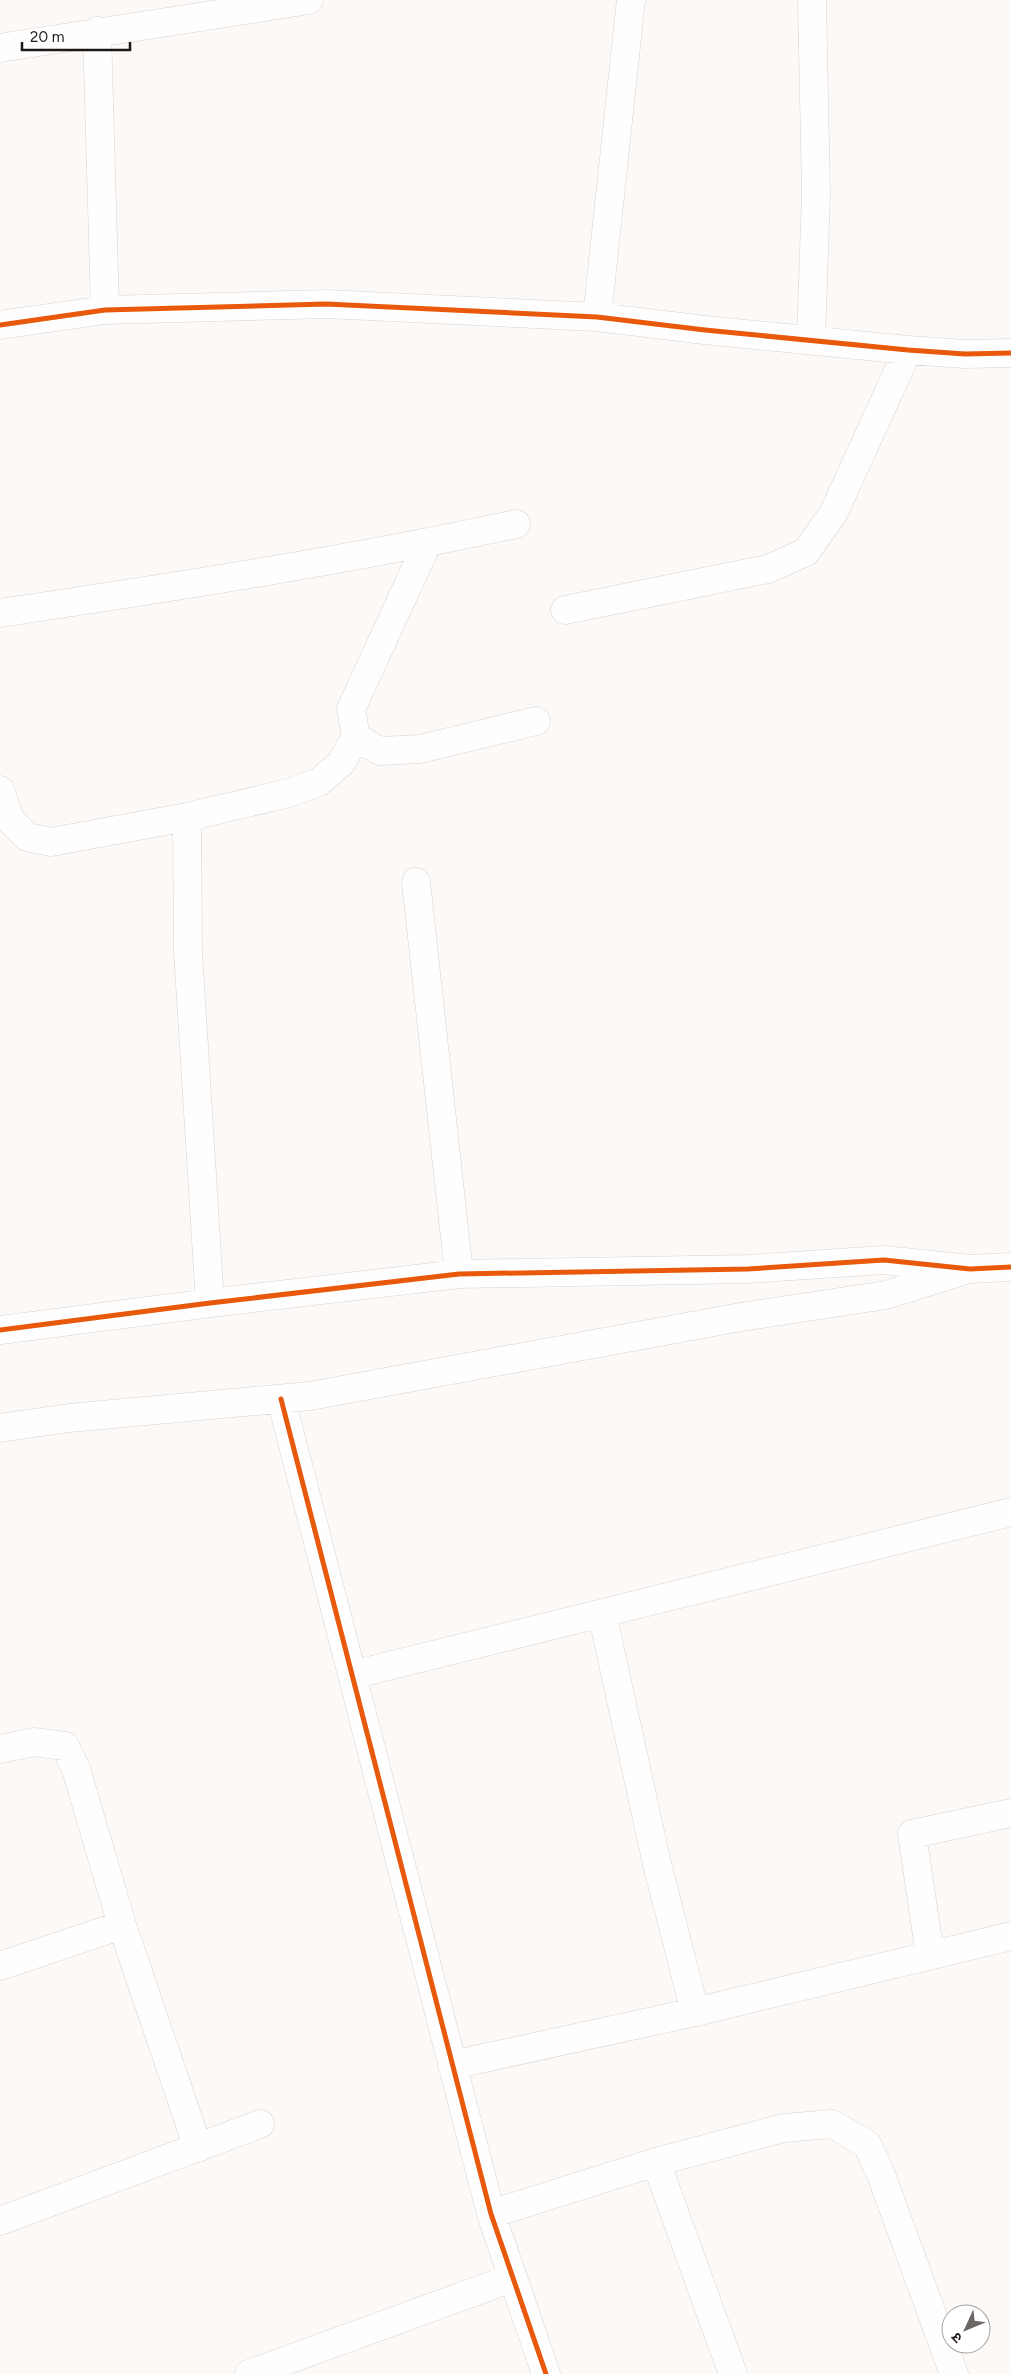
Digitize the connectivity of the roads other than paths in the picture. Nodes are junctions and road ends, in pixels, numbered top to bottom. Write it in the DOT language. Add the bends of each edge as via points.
graph roads {
  1 [pos="309,0"];
  2 [pos="631,0"];
  3 [pos="812,0"];
  4 [pos="97,31"];
  5 [pos="0,48"];
  6 [pos="105,310"];
  7 [pos="597,317"];
  8 [pos="0,325"];
  9 [pos="811,340"];
  10 [pos="908,350"];
  11 [pos="1011,353"];
  12 [pos="516,524"];
  13 [pos="427,544"];
  14 [pos="565,610"];
  15 [pos="0,613"];
  16 [pos="536,721"];
  17 [pos="356,737"];
  18 [pos="0,790"];
  19 [pos="187,817"];
  20 [pos="416,882"];
  21 [pos="1011,1267"];
  22 [pos="970,1269"];
  23 [pos="459,1274"];
  24 [pos="210,1303"];
  25 [pos="0,1330"];
  26 [pos="281,1399"];
  27 [pos="0,1428"];
  28 [pos="1011,1512"];
  29 [pos="602,1613"];
  30 [pos="352,1675"];
  31 [pos="0,1749"];
  32 [pos="1011,1813"];
  33 [pos="122,1925"];
  34 [pos="1011,1936"];
  35 [pos="930,1955"];
  36 [pos="0,1966"];
  37 [pos="695,2012"];
  38 [pos="452,2065"];
  39 [pos="260,2124"];
  40 [pos="198,2148"];
  41 [pos="656,2162"];
  42 [pos="490,2214"];
  43 [pos="0,2221"];
  44 [pos="512,2278"];
  45 [pos="249,2374"];
  46 [pos="546,2374"];
  47 [pos="733,2374"];
  48 [pos="954,2374"];
  1 -- 4 [label="street"];
  2 -- 7 [label="street"];
  3 -- 9 [label="street" via="816,194"];
  4 -- 5 [label="street"];
  4 -- 6 [label="street"];
  6 -- 7 [label="street" via="326,304"];
  6 -- 8 [label="street"];
  7 -- 9 [label="street"];
  9 -- 10 [label="street"];
  10 -- 11 [label="street"];
  10 -- 14 [label="street" via="833,514 806,552 768,570"];
  12 -- 13 [label="street"];
  13 -- 15 [label="street"];
  13 -- 17 [label="street" via="351,709"];
  16 -- 17 [label="street" via="420,750 380,752"];
  17 -- 19 [label="street" via="341,763 319,782 289,793"];
  18 -- 19 [label="street" via="10,820 27,837 51,842"];
  19 -- 24 [label="street" via="188,951"];
  20 -- 23 [label="street"];
  21 -- 22 [label="street"];
  22 -- 23 [label="street" via="884,1260 748,1269"];
  22 -- 26 [label="street" via="886,1295 741,1317"];
  23 -- 24 [label="street"];
  24 -- 25 [label="street"];
  26 -- 27 [label="street" via="69,1418"];
  26 -- 30 [label="street"];
  28 -- 29 [label="street"];
  29 -- 30 [label="street"];
  29 -- 37 [label="street" via="657,1864"];
  30 -- 38 [label="street"];
  31 -- 33 [label="street" via="34,1742 65,1746 76,1770"];
  32 -- 35 [label="street" via="912,1834"];
  33 -- 36 [label="street"];
  33 -- 40 [label="street"];
  34 -- 35 [label="street"];
  35 -- 37 [label="street"];
  37 -- 38 [label="street"];
  38 -- 42 [label="street"];
  39 -- 40 [label="street"];
  40 -- 43 [label="street"];
  41 -- 42 [label="street"];
  41 -- 47 [label="street"];
  41 -- 48 [label="street" via="784,2128 832,2124 867,2144"];
  42 -- 44 [label="street"];
  44 -- 45 [label="street"];
  44 -- 46 [label="street"];
}
